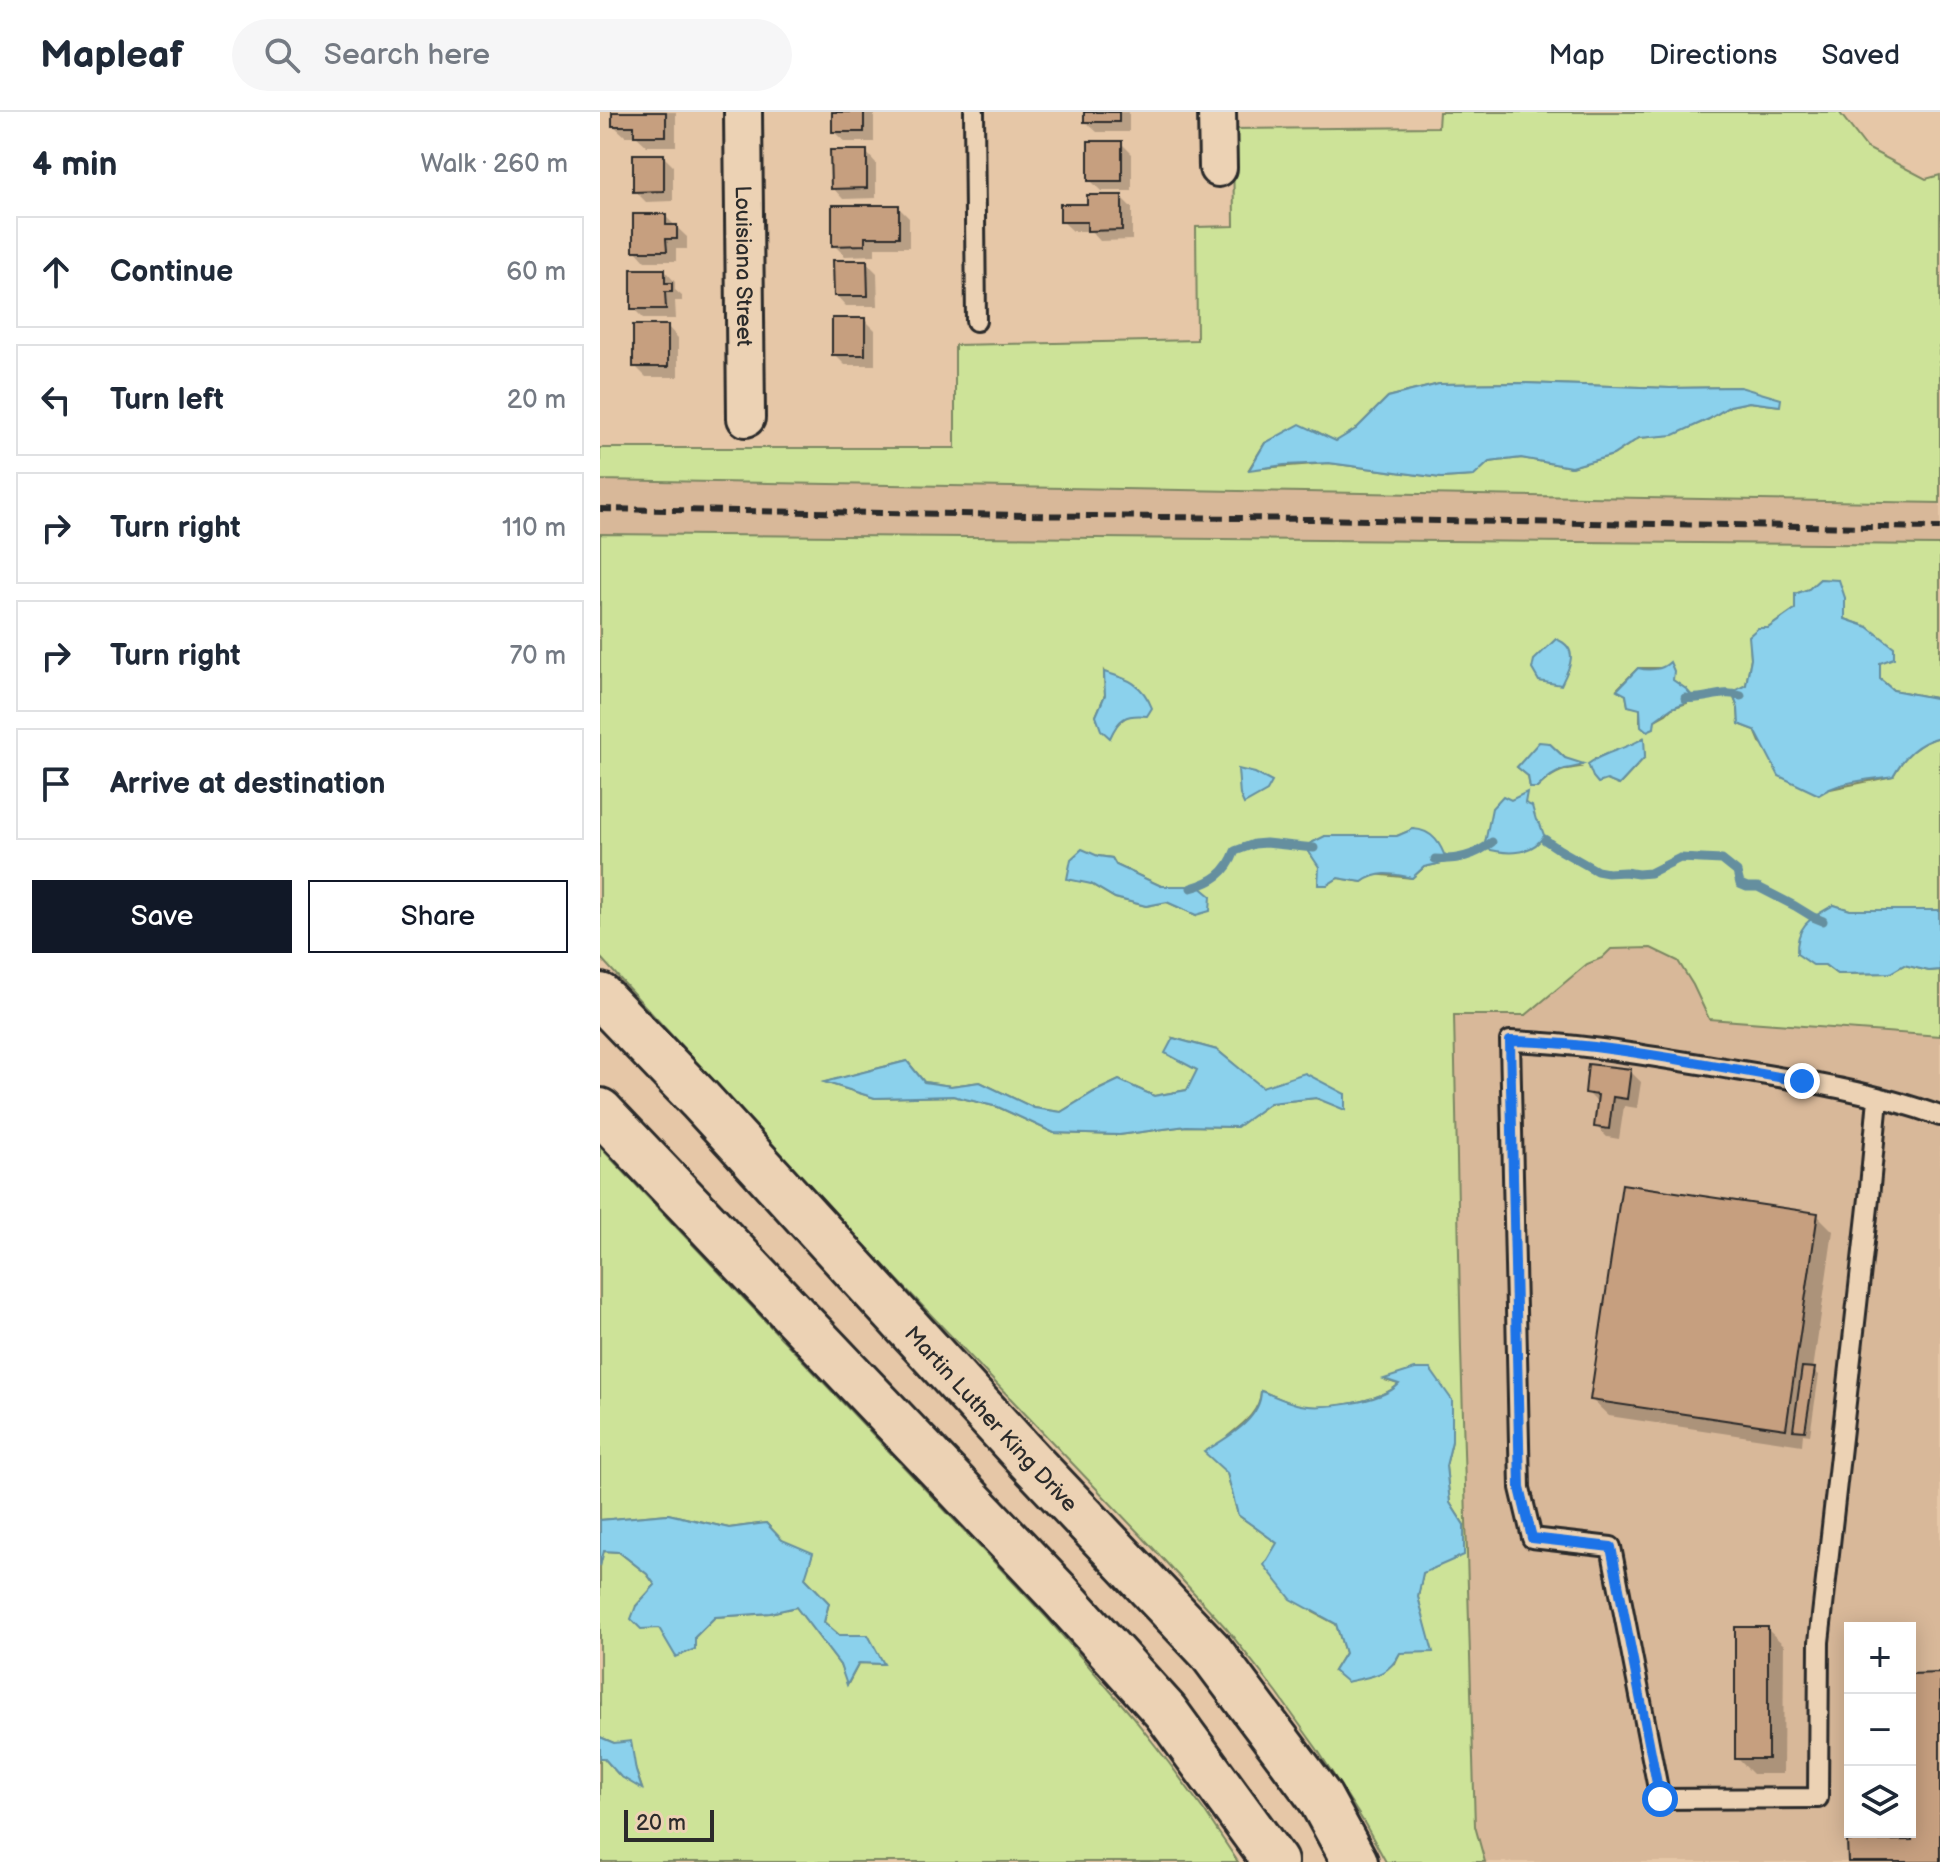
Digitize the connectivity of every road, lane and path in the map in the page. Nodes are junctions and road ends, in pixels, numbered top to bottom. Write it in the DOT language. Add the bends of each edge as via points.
graph roads {
  1 [pos="743,112"];
  2 [pos="974,112"];
  3 [pos="1217,112"];
  4 [pos="1218,168"];
  5 [pos="976,321"];
  6 [pos="746,418"];
  7 [pos="600,996"];
  8 [pos="1878,1098"];
  9 [pos="600,1111"];
  10 [pos="1940,1116"];
  11 [pos="1275,1862"];
  12 [pos="1355,1862"];
  1 -- 6 [label="street, Louisiana Street"];
  2 -- 5 [label="lane"];
  3 -- 4 [label="street"];
  7 -- 12 [label="main road, Martin Luther King Drive" via="1210,1651 1320,1798"];
  8 -- 8 [label="lane" via="1819,1642 1818,1798 1660,1799 1611,1547 1532,1538 1520,1488 1510,1041 1659,1057"];
  8 -- 10 [label="lane"];
  9 -- 11 [label="main road" via="1165,1711"];
}
